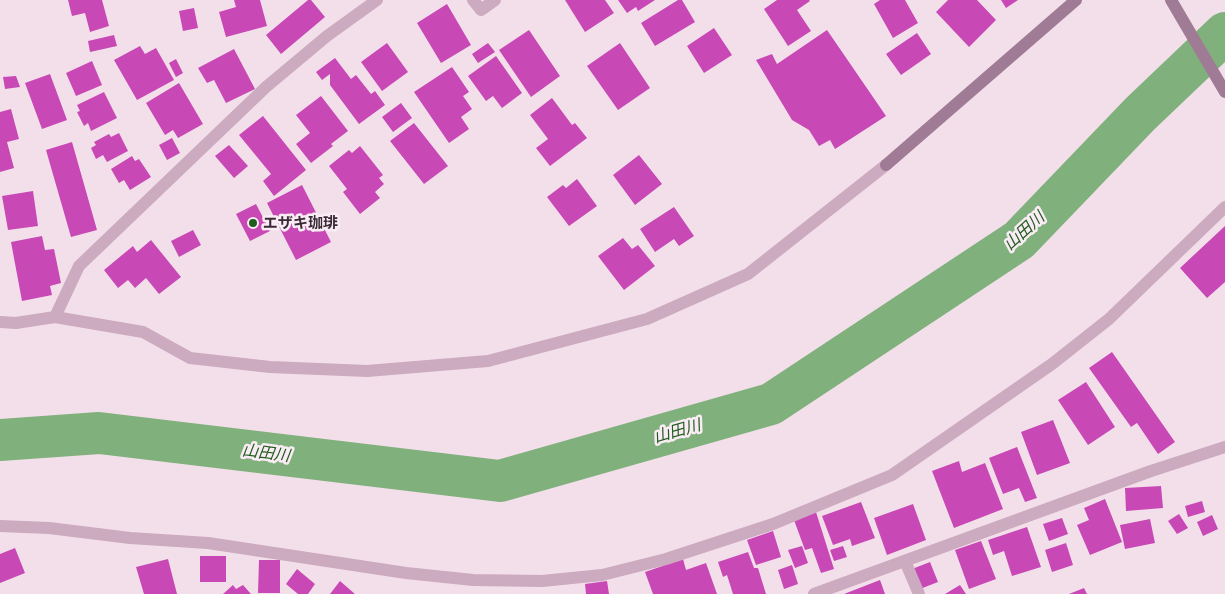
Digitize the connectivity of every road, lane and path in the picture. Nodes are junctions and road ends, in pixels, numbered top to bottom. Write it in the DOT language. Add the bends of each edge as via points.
graph roads {
  1 [pos="377,0"];
  2 [pos="473,0"];
  3 [pos="495,0"];
  4 [pos="1076,0"];
  5 [pos="1171,0"];
  6 [pos="1225,92"];
  7 [pos="1225,206"];
  8 [pos="55,317"];
  9 [pos="0,322"];
  10 [pos="1225,446"];
  11 [pos="0,526"];
  12 [pos="905,561"];
  13 [pos="814,594"];
  14 [pos="919,594"];
  1 -- 8 [label="street" via="327,36 266,87 79,266"];
  2 -- 3 [label="street" via="481,10"];
  4 -- 8 [label="street" via="886,165 748,274 646,319 488,361 367,371 270,367 190,358 143,332"];
  5 -- 6 [label="street"];
  7 -- 11 [label="street" via="1109,319 1052,364 892,475 773,524 666,559 602,575 542,581 473,580 208,543"];
  8 -- 9 [label="street"];
  10 -- 12 [label="street"];
  12 -- 13 [label="street"];
  12 -- 14 [label="street"];
}
